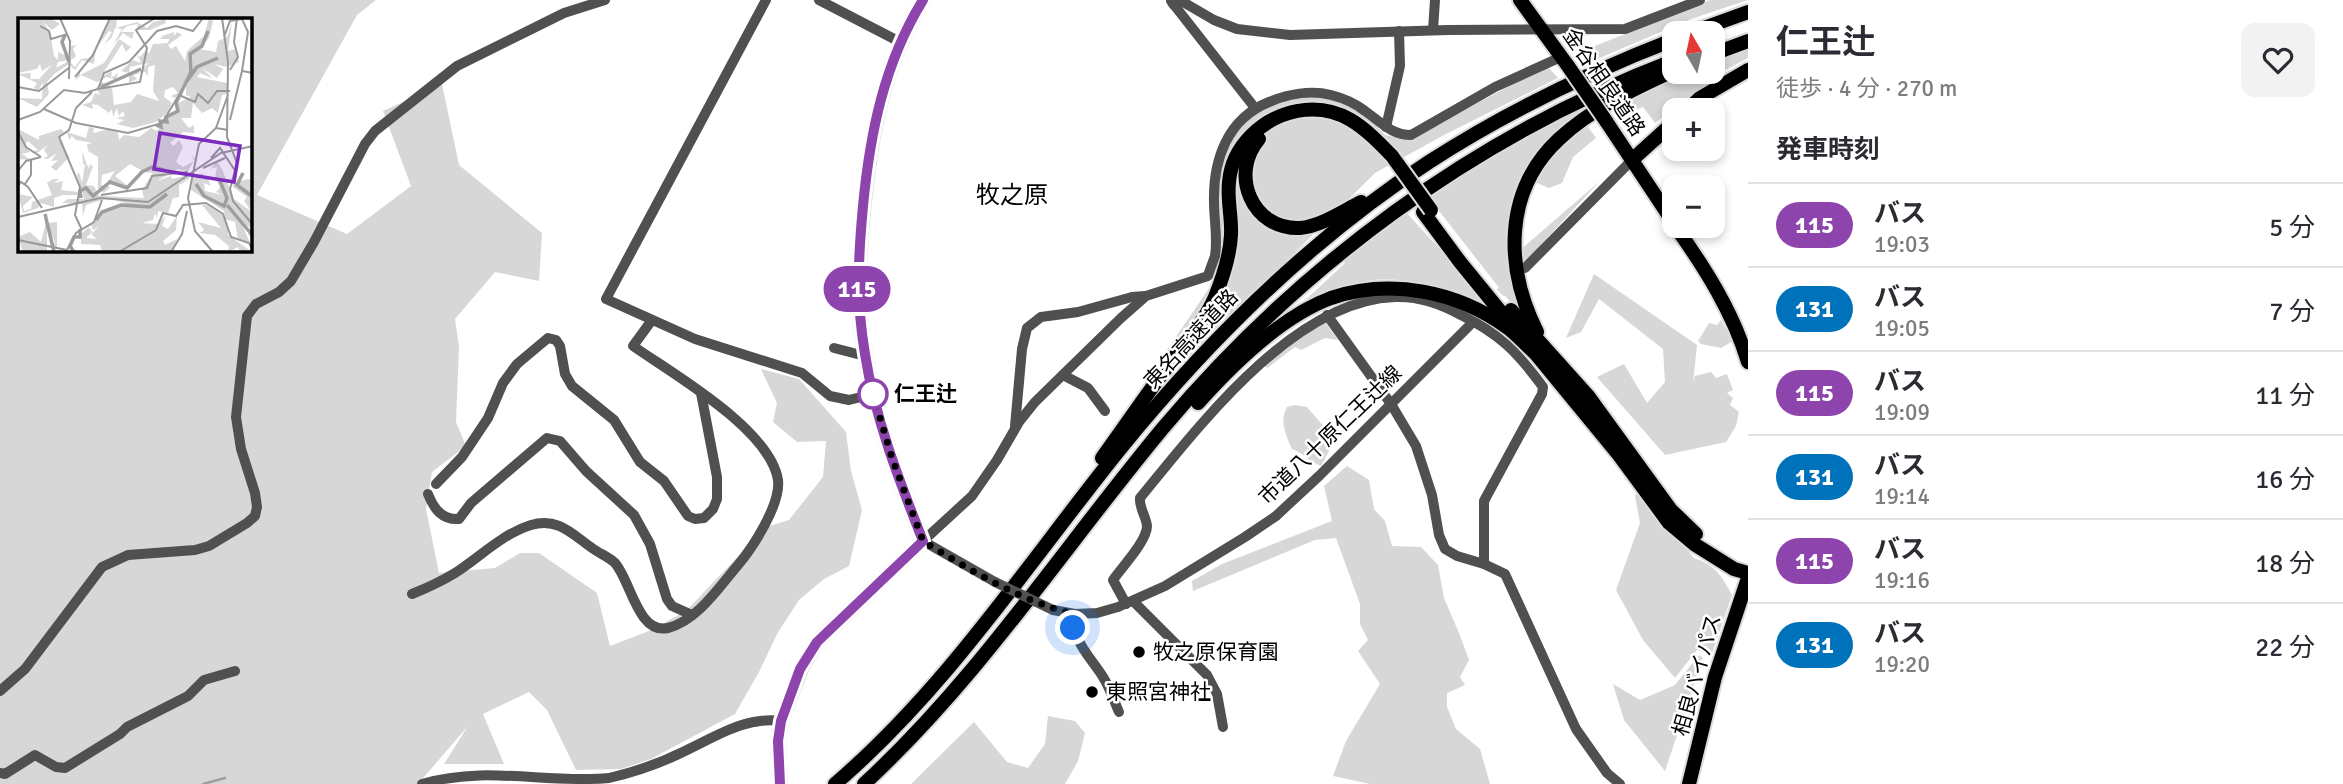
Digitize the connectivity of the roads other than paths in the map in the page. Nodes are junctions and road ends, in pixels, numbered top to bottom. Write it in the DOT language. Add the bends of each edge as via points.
graph roads {
  1 [pos="605,0"];
  2 [pos="766,0"];
  3 [pos="819,0"];
  4 [pos="923,0"];
  5 [pos="1435,0"];
  6 [pos="1520,0"];
  7 [pos="1700,0"];
  8 [pos="1171,2"];
  9 [pos="1748,12"];
  10 [pos="1723,21"];
  11 [pos="1542,29"];
  12 [pos="1433,30"];
  13 [pos="1399,31"];
  14 [pos="1748,33"];
  15 [pos="1726,41"];
  16 [pos="1748,41"];
  17 [pos="900,42"];
  18 [pos="1662,45"];
  19 [pos="1726,49"];
  20 [pos="1565,61"];
  21 [pos="1662,65"];
  22 [pos="1748,70"];
  23 [pos="1662,77"];
  24 [pos="1700,98"];
  25 [pos="1255,108"];
  26 [pos="1387,127"];
  27 [pos="1662,133"];
  28 [pos="1388,158"];
  29 [pos="1633,159"];
  30 [pos="1393,186"];
  31 [pos="1662,205"];
  32 [pos="1683,238"];
  33 [pos="1525,268"];
  34 [pos="1146,296"];
  35 [pos="1327,315"];
  36 [pos="652,320"];
  37 [pos="1470,324"];
  38 [pos="834,348"];
  39 [pos="1539,350"];
  40 [pos="865,356"];
  41 [pos="1748,362"];
  42 [pos="1063,375"];
  43 [pos="701,393"];
  44 [pos="873,394"];
  45 [pos="1391,404"];
  46 [pos="1105,411"];
  47 [pos="1014,430"];
  48 [pos="436,484"];
  49 [pos="1113,492"];
  50 [pos="428,494"];
  51 [pos="923,541"];
  52 [pos="1038,555"];
  53 [pos="1484,564"];
  54 [pos="1748,574"];
  55 [pos="412,594"];
  56 [pos="1129,602"];
  57 [pos="1075,614"];
  58 [pos="692,615"];
  59 [pos="235,671"];
  60 [pos="0,691"];
  61 [pos="1119,712"];
  62 [pos="781,721"];
  63 [pos="1223,727"];
  64 [pos="0,773"];
  65 [pos="521,781"];
  66 [pos="422,784"];
  67 [pos="778,784"];
  68 [pos="835,784"];
  69 [pos="864,784"];
  70 [pos="1620,784"];
  71 [pos="1689,784"];
  1 -- 60 [label="street" via="564,13 457,66 375,131 291,281 256,304 247,316 236,417 255,493 255,516 209,546 128,555 102,568 25,669"];
  2 -- 36 [label="street" via="606,299"];
  3 -- 17 [label="street"];
  4 -- 17 [label="main road"];
  5 -- 12 [label="street"];
  6 -- 11 [label="highway, 金谷相良道路"];
  7 -- 11 [label="street" via="1625,29"];
  8 -- 13 [label="street" via="1183,2 1237,29 1262,33"];
  8 -- 25 [label="street"];
  9 -- 10 [label="highway"];
  11 -- 12 [label="street"];
  11 -- 20 [label="highway, 金谷相良道路"];
  12 -- 13 [label="street"];
  13 -- 26 [label="street" via="1401,66"];
  14 -- 15 [label="highway"];
  16 -- 19 [label="highway"];
  17 -- 40 [label="main road" via="880,98 866,174 857,289"];
  18 -- 30 [label="highway, 東名高速道路" via="1501,119"];
  20 -- 26 [label="street" via="1495,87 1411,135"];
  20 -- 29 [label="highway, 金谷相良道路, bridge"];
  21 -- 49 [label="highway, 東名高速道路" via="1604,89 1490,148 1377,224 1239,345 1163,428"];
  22 -- 24 [label="highway"];
  23 -- 39 [label="highway" via="1584,120 1536,165 1514,223 1513,241 1522,299"];
  25 -- 26 [label="street" via="1291,95 1330,95 1364,109"];
  25 -- 34 [label="street" via="1232,130 1216,166 1215,255 1208,276"];
  27 -- 29 [label="highway"];
  28 -- 30 [label="highway" via="1333,121 1288,121 1266,131 1251,148 1244,182 1264,217 1282,227 1303,228"];
  28 -- 39 [label="highway, bridge"];
  28 -- 52 [label="highway" via="1356,121 1310,109 1285,113 1245,140 1229,181 1229,252 1214,300"];
  29 -- 31 [label="highway, 金谷相良道路"];
  29 -- 33 [label="street"];
  30 -- 52 [label="highway, 東名高速道路" via="1324,239 1228,327 1121,449"];
  32 -- 41 [label="highway, 金谷相良道路" via="1722,298"];
  34 -- 42 [label="street"];
  34 -- 47 [label="street" via="1041,317 1027,328"];
  35 -- 45 [label="street"];
  35 -- 53 [label="street" via="1355,304 1396,297 1443,305 1491,331 1519,355 1543,387 1484,501"];
  35 -- 56 [label="street" via="1274,352 1221,403 1140,498 1147,529 1113,580"];
  36 -- 43 [label="street" via="633,345"];
  36 -- 44 [label="street" via="695,339 802,373 839,400"];
  37 -- 45 [label="street, 市道八十原仁王辻線"];
  38 -- 40 [label="street"];
  39 -- 49 [label="highway" via="1475,308 1421,290 1394,288 1331,299 1280,327 1253,349"];
  39 -- 54 [label="highway" via="1669,523 1694,544"];
  40 -- 44 [label="main road"];
  42 -- 46 [label="street" via="1088,388"];
  42 -- 47 [label="street"];
  43 -- 48 [label="street" via="717,477 717,499 704,518 688,516 664,481 640,461 614,421 572,386 560,346 548,338 517,364 462,457"];
  43 -- 58 [label="street" via="745,427 774,467 778,482 777,497 755,541"];
  44 -- 51 [label="main road"];
  45 -- 53 [label="street" via="1416,446 1445,548"];
  45 -- 56 [label="street, 市道八十原仁王辻線" via="1276,516 1164,586"];
  47 -- 51 [label="street" via="971,496"];
  49 -- 69 [label="highway, 東名高速道路" via="968,675"];
  50 -- 58 [label="street" via="441,515 459,519 471,503 547,438 560,441 634,515 650,544 667,599"];
  51 -- 57 [label="street, 市道八十原仁王辻線, bridge" via="1053,610"];
  51 -- 62 [label="main road" via="817,642 800,669"];
  52 -- 68 [label="highway, 東名高速道路" via="943,677"];
  53 -- 70 [label="street" via="1505,574 1576,729"];
  54 -- 71 [label="highway, 相良バイパス" via="1715,677"];
  55 -- 58 [label="street" via="454,573 497,542 531,525 553,523 616,563 642,616 654,626 667,628"];
  56 -- 57 [label="street, 市道八十原仁王辻線" via="1097,613"];
  56 -- 63 [label="street" via="1207,675 1217,694"];
  57 -- 61 [label="street" via="1073,628 1080,644 1105,679"];
  59 -- 64 [label="street" via="204,680 188,696 127,727 65,768 35,755"];
  62 -- 65 [label="street" via="771,719 727,730 657,763 611,778"];
  62 -- 67 [label="main road"];
  65 -- 66 [label="street" via="468,776"];
}
